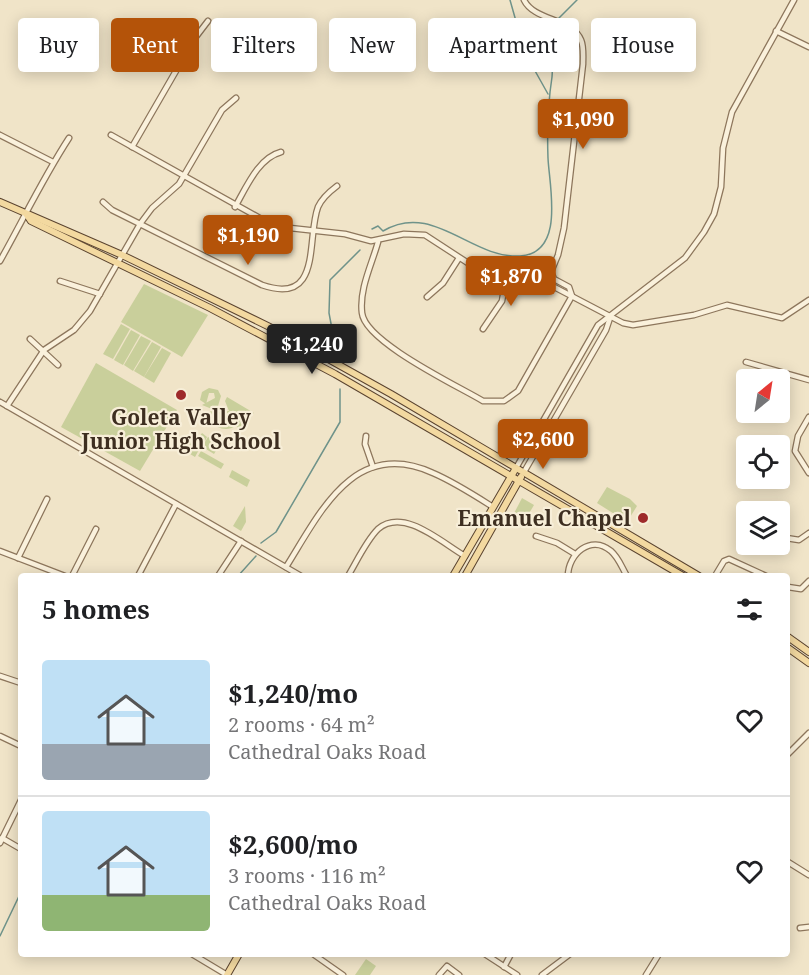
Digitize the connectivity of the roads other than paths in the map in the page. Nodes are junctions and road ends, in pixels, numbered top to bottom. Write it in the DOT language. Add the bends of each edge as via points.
graph roads {
  1 [pos="525,0"];
  2 [pos="794,0"];
  3 [pos="208,21"];
  4 [pos="776,31"];
  5 [pos="809,47"];
  6 [pos="236,98"];
  7 [pos="0,135"];
  8 [pos="111,135"];
  9 [pos="69,138"];
  10 [pos="132,147"];
  11 [pos="281,152"];
  12 [pos="53,162"];
  13 [pos="184,177"];
  14 [pos="337,186"];
  15 [pos="0,202"];
  16 [pos="103,202"];
  17 [pos="236,207"];
  18 [pos="27,215"];
  19 [pos="140,224"];
  20 [pos="315,232"];
  21 [pos="378,242"];
  22 [pos="122,255"];
  23 [pos="459,258"];
  24 [pos="0,261"];
  25 [pos="117,264"];
  26 [pos="507,272"];
  27 [pos="60,281"];
  28 [pos="100,294"];
  29 [pos="572,296"];
  30 [pos="428,297"];
  31 [pos="809,300"];
  32 [pos="610,318"];
  33 [pos="483,329"];
  34 [pos="30,339"];
  35 [pos="44,350"];
  36 [pos="746,362"];
  37 [pos="58,365"];
  38 [pos="809,380"];
  39 [pos="0,402"];
  40 [pos="7,406"];
  41 [pos="809,417"];
  42 [pos="366,436"];
  43 [pos="373,467"];
  44 [pos="516,468"];
  45 [pos="524,472"];
  46 [pos="809,472"];
  47 [pos="511,476"];
  48 [pos="519,480"];
  49 [pos="47,500"];
  50 [pos="176,504"];
  51 [pos="493,507"];
  52 [pos="96,529"];
  53 [pos="809,533"];
  54 [pos="536,536"];
  55 [pos="790,539"];
  56 [pos="241,541"];
  57 [pos="0,550"];
  58 [pos="575,554"];
  59 [pos="465,556"];
  60 [pos="18,558"];
  61 [pos="680,565"];
  62 [pos="286,567"];
  63 [pos="57,573"];
  64 [pos="74,573"];
  65 [pos="140,573"];
  66 [pos="220,573"];
  67 [pos="296,573"];
  68 [pos="350,573"];
  69 [pos="455,573"];
  70 [pos="467,573"];
  71 [pos="568,573"];
  72 [pos="625,573"];
  73 [pos="672,573"];
  74 [pos="675,573"];
  75 [pos="694,573"];
  76 [pos="717,573"];
  77 [pos="759,573"];
  78 [pos="809,581"];
  79 [pos="790,586"];
  80 [pos="790,639"];
  81 [pos="790,649"];
  82 [pos="809,652"];
  83 [pos="809,663"];
  84 [pos="0,676"];
  85 [pos="18,682"];
  86 [pos="809,732"];
  87 [pos="0,736"];
  88 [pos="18,745"];
  89 [pos="790,752"];
  90 [pos="18,806"];
  91 [pos="1,840"];
  92 [pos="18,848"];
  93 [pos="790,863"];
  94 [pos="809,875"];
  95 [pos="809,927"];
  96 [pos="800,928"];
  97 [pos="197,957"];
  98 [pos="237,957"];
  99 [pos="317,957"];
  100 [pos="489,957"];
  101 [pos="509,957"];
  102 [pos="566,957"];
  103 [pos="657,957"];
  104 [pos="504,967"];
  105 [pos="227,975"];
  106 [pos="343,975"];
  107 [pos="440,975"];
  108 [pos="459,975"];
  109 [pos="517,975"];
  110 [pos="542,975"];
  111 [pos="646,975"];
  1 -- 29 [label="street" via="531,9 577,34 582,44 564,228 551,272 554,279 569,287"];
  2 -- 4 [label="street"];
  3 -- 10 [label="street"];
  4 -- 5 [label="street"];
  4 -- 32 [label="street" via="732,112 723,148 721,187 704,232 685,258"];
  6 -- 13 [label="street" via="222,110"];
  7 -- 12 [label="street"];
  8 -- 10 [label="street"];
  9 -- 12 [label="street"];
  10 -- 13 [label="street"];
  11 -- 17 [label="street" via="267,159"];
  12 -- 18 [label="street"];
  13 -- 17 [label="street"];
  13 -- 19 [label="street"];
  14 -- 20 [label="street" via="326,194 318,209"];
  15 -- 18 [label="main road"];
  16 -- 19 [label="street"];
  17 -- 20 [label="street" via="277,225"];
  18 -- 22 [label="main road"];
  18 -- 24 [label="street"];
  18 -- 25 [label="main road" via="31,221"];
  19 -- 20 [label="street" via="262,285 280,289 295,285 307,274"];
  19 -- 22 [label="street"];
  20 -- 21 [label="street"];
  21 -- 23 [label="street" via="404,234 425,235"];
  21 -- 29 [label="street" via="362,302 362,316 369,330 383,343 483,401 504,400 518,391"];
  22 -- 25 [label="street"];
  22 -- 44 [label="main road" via="278,331"];
  23 -- 26 [label="street" via="479,267"];
  23 -- 30 [label="street" via="443,283"];
  25 -- 28 [label="street"];
  25 -- 47 [label="main road" via="304,357"];
  26 -- 29 [label="street" via="537,278"];
  26 -- 33 [label="street" via="502,301"];
  27 -- 28 [label="street"];
  28 -- 35 [label="street" via="74,330"];
  29 -- 32 [label="street"];
  31 -- 32 [label="street" via="782,318 727,305 633,325"];
  32 -- 44 [label="street" via="589,339"];
  32 -- 45 [label="street"];
  34 -- 35 [label="street"];
  35 -- 37 [label="street"];
  35 -- 40 [label="street"];
  36 -- 38 [label="street"];
  39 -- 40 [label="street"];
  40 -- 50 [label="street"];
  41 -- 46 [label="street" via="795,451"];
  42 -- 43 [label="street"];
  43 -- 51 [label="street" via="393,464 423,469"];
  43 -- 62 [label="street" via="353,476 331,495"];
  44 -- 45 [label="main road"];
  44 -- 47 [label="main road"];
  45 -- 48 [label="main road"];
  45 -- 61 [label="main road"];
  47 -- 48 [label="main road"];
  47 -- 51 [label="main road"];
  48 -- 70 [label="main road"];
  48 -- 73 [label="main road"];
  49 -- 60 [label="street"];
  50 -- 56 [label="street"];
  50 -- 65 [label="street"];
  51 -- 59 [label="main road"];
  52 -- 64 [label="street"];
  53 -- 55 [label="street" via="799,540"];
  54 -- 58 [label="street"];
  56 -- 62 [label="street"];
  56 -- 66 [label="street"];
  57 -- 60 [label="street"];
  58 -- 71 [label="street"];
  58 -- 72 [label="street" via="588,546 608,549"];
  59 -- 68 [label="street" via="398,521 379,529"];
  59 -- 69 [label="main road"];
  60 -- 63 [label="street"];
  61 -- 74 [label="street"];
  61 -- 75 [label="main road"];
  62 -- 67 [label="street"];
  76 -- 77 [label="street" via="729,559"];
  78 -- 79 [label="street" via="801,589"];
  80 -- 82 [label="main road"];
  81 -- 83 [label="main road"];
  84 -- 85 [label="street"];
  86 -- 89 [label="street"];
  87 -- 88 [label="street"];
  90 -- 91 [label="street"];
  91 -- 92 [label="street"];
  93 -- 94 [label="street"];
  95 -- 96 [label="street"];
  97 -- 105 [label="street"];
  98 -- 105 [label="main road"];
  99 -- 106 [label="street"];
  100 -- 104 [label="street"];
  101 -- 104 [label="street"];
  102 -- 110 [label="street"];
  103 -- 111 [label="street"];
  104 -- 109 [label="street"];
  107 -- 108 [label="street" via="447,966"];
}
